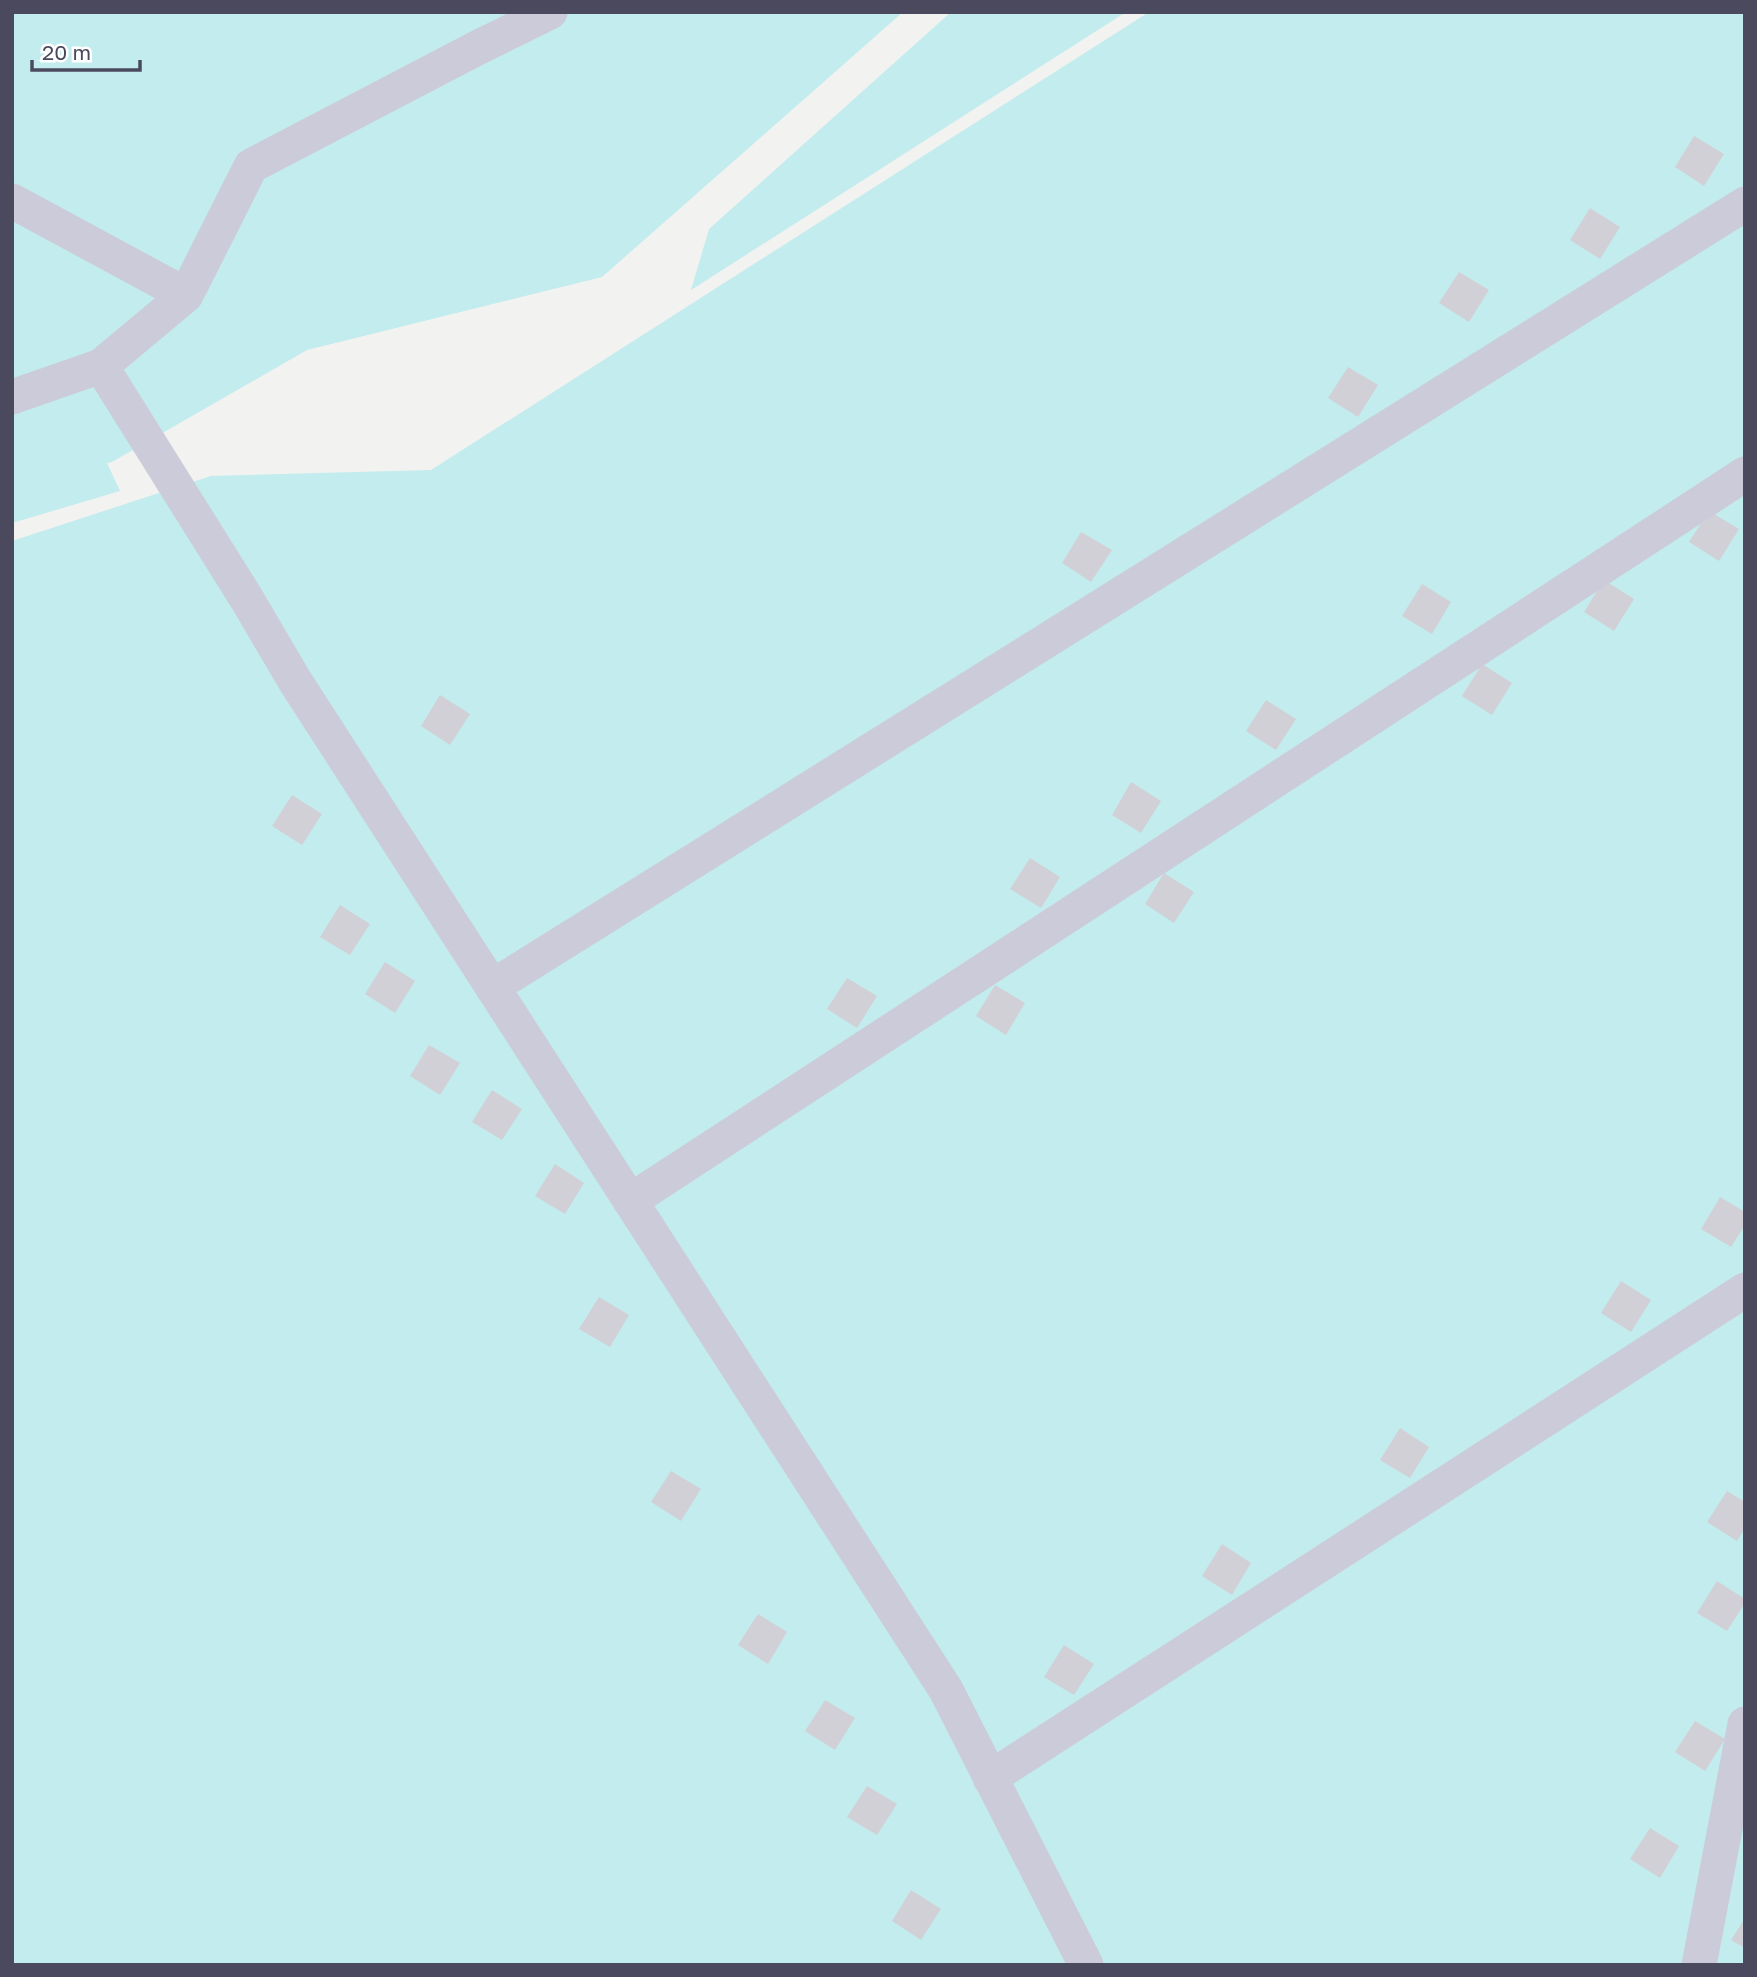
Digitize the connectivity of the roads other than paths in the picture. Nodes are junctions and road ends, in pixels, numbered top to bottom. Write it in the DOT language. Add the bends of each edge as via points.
graph roads {
  1 [pos="550,12"];
  2 [pos="12,201"];
  3 [pos="1745,204"];
  4 [pos="186,295"];
  5 [pos="102,366"];
  6 [pos="12,397"];
  7 [pos="1745,474"];
  8 [pos="492,987"];
  9 [pos="630,1201"];
  10 [pos="1745,1290"];
  11 [pos="1745,1724"];
  12 [pos="990,1778"];
  13 [pos="1086,1965"];
  14 [pos="1699,1965"];
  1 -- 4 [label="lane" via="251,166"];
  2 -- 4 [label="lane"];
  3 -- 8 [label="lane"];
  4 -- 5 [label="lane"];
  5 -- 6 [label="lane"];
  5 -- 8 [label="lane" via="295,681"];
  7 -- 9 [label="lane"];
  8 -- 9 [label="lane"];
  9 -- 12 [label="lane" via="946,1690"];
  10 -- 12 [label="lane"];
  11 -- 14 [label="lane"];
  12 -- 13 [label="lane"];
}
